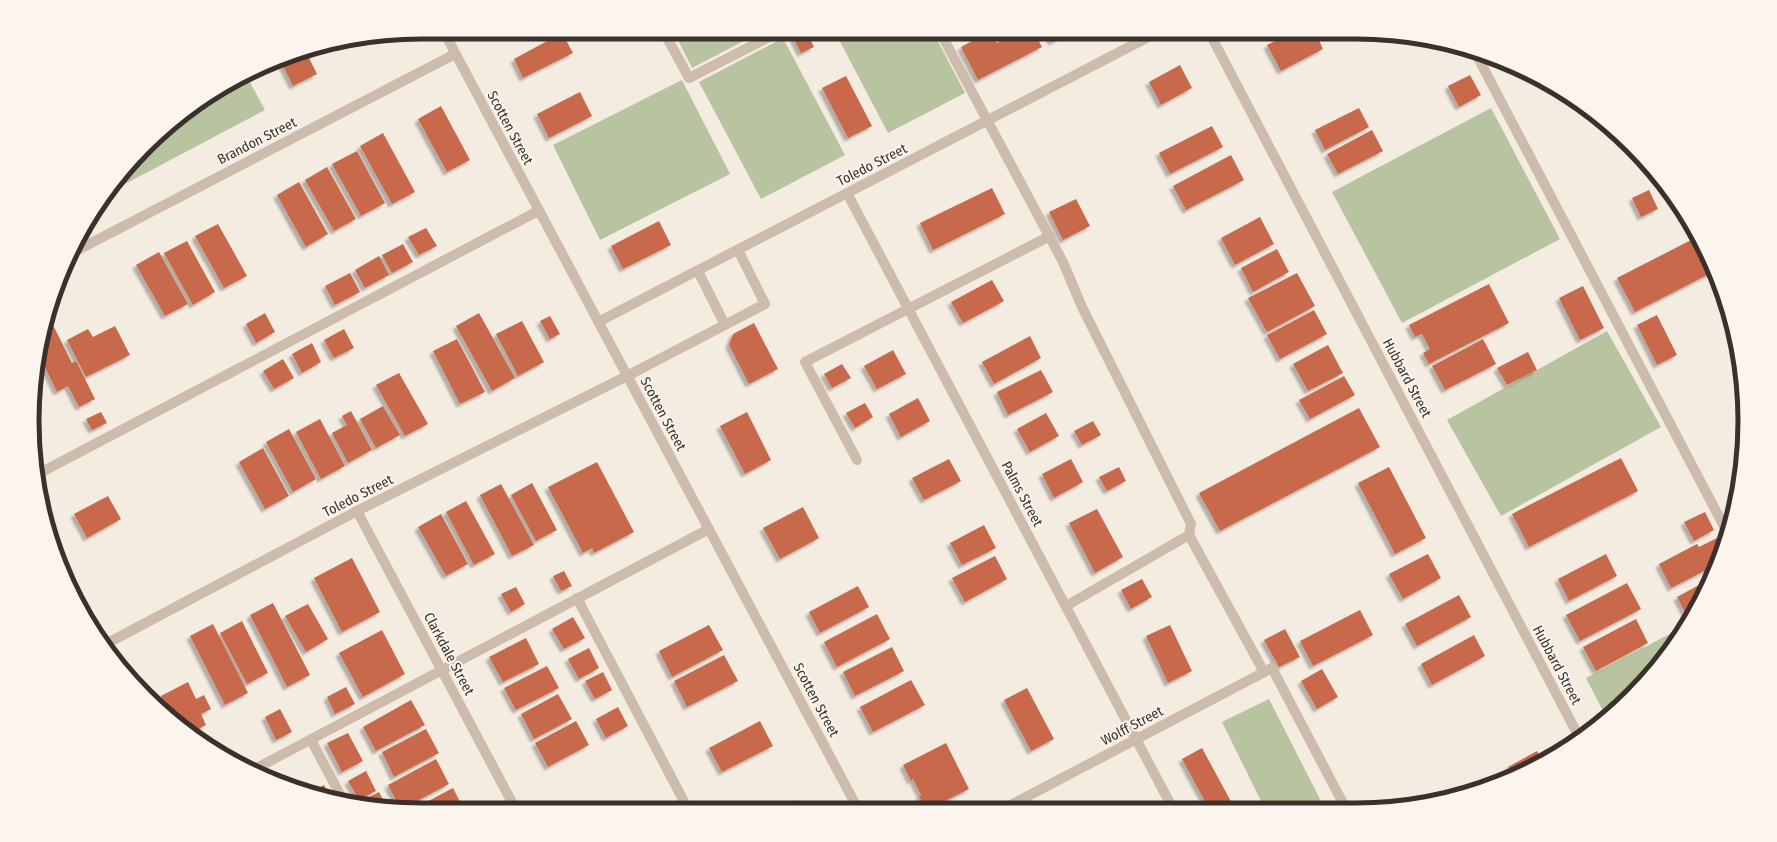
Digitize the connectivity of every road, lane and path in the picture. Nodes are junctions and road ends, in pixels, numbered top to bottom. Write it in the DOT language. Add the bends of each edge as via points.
graph roads {
  1 [pos="448,39"];
  2 [pos="668,39"];
  3 [pos="766,39"];
  4 [pos="944,39"];
  5 [pos="1144,39"];
  6 [pos="1213,39"];
  7 [pos="455,54"];
  8 [pos="1479,59"];
  9 [pos="988,120"];
  10 [pos="847,194"];
  11 [pos="538,211"];
  12 [pos="1050,236"];
  13 [pos="80,249"];
  14 [pos="738,250"];
  15 [pos="698,271"];
  16 [pos="908,309"];
  17 [pos="598,322"];
  18 [pos="725,325"];
  19 [pos="628,376"];
  20 [pos="857,460"];
  21 [pos="42,472"];
  22 [pos="357,511"];
  23 [pos="1723,525"];
  24 [pos="709,529"];
  25 [pos="1189,535"];
  26 [pos="577,598"];
  27 [pos="1066,606"];
  28 [pos="109,642"];
  29 [pos="442,670"];
  30 [pos="1268,670"];
  31 [pos="1577,733"];
  32 [pos="1136,739"];
  33 [pos="310,740"];
  34 [pos="258,767"];
  35 [pos="340,794"];
  36 [pos="512,803"];
  37 [pos="685,803"];
  38 [pos="855,803"];
  39 [pos="1014,803"];
  40 [pos="1170,803"];
  41 [pos="1343,803"];
  1 -- 7 [label="street, Scotten Street"];
  2 -- 3 [label="street" via="689,78"];
  4 -- 9 [label="street"];
  5 -- 9 [label="street, Toledo Street"];
  6 -- 31 [label="street, Hubbard Street"];
  7 -- 11 [label="street, Scotten Street"];
  7 -- 13 [label="street, Brandon Street"];
  8 -- 23 [label="street"];
  9 -- 10 [label="street, Toledo Street"];
  9 -- 12 [label="street"];
  10 -- 14 [label="street, Toledo Street"];
  10 -- 16 [label="street, Palms Street"];
  11 -- 17 [label="street, Scotten Street"];
  11 -- 21 [label="street"];
  12 -- 16 [label="street"];
  12 -- 25 [label="street" via="1064,262 1082,307 1191,524"];
  14 -- 15 [label="street, Toledo Street"];
  14 -- 18 [label="street, Toledo Street" via="765,304"];
  15 -- 17 [label="street, Toledo Street"];
  15 -- 18 [label="street"];
  16 -- 20 [label="street" via="805,362"];
  16 -- 27 [label="street, Palms Street"];
  17 -- 19 [label="street, Scotten Street"];
  18 -- 19 [label="street, Toledo Street"];
  19 -- 22 [label="street, Toledo Street"];
  19 -- 24 [label="street, Scotten Street"];
  22 -- 28 [label="street, Toledo Street"];
  22 -- 29 [label="street, Clarkdale Street"];
  24 -- 26 [label="street"];
  24 -- 38 [label="street, Scotten Street"];
  25 -- 27 [label="street"];
  25 -- 30 [label="street"];
  26 -- 29 [label="street"];
  26 -- 37 [label="street"];
  27 -- 32 [label="street, Palms Street"];
  29 -- 33 [label="street"];
  29 -- 36 [label="street, Clarkdale Street"];
  30 -- 32 [label="street, Wolff Street"];
  30 -- 41 [label="street"];
  32 -- 39 [label="street, Wolff Street"];
  32 -- 40 [label="street, Palms Street"];
  33 -- 34 [label="street"];
  33 -- 35 [label="street"];
}
